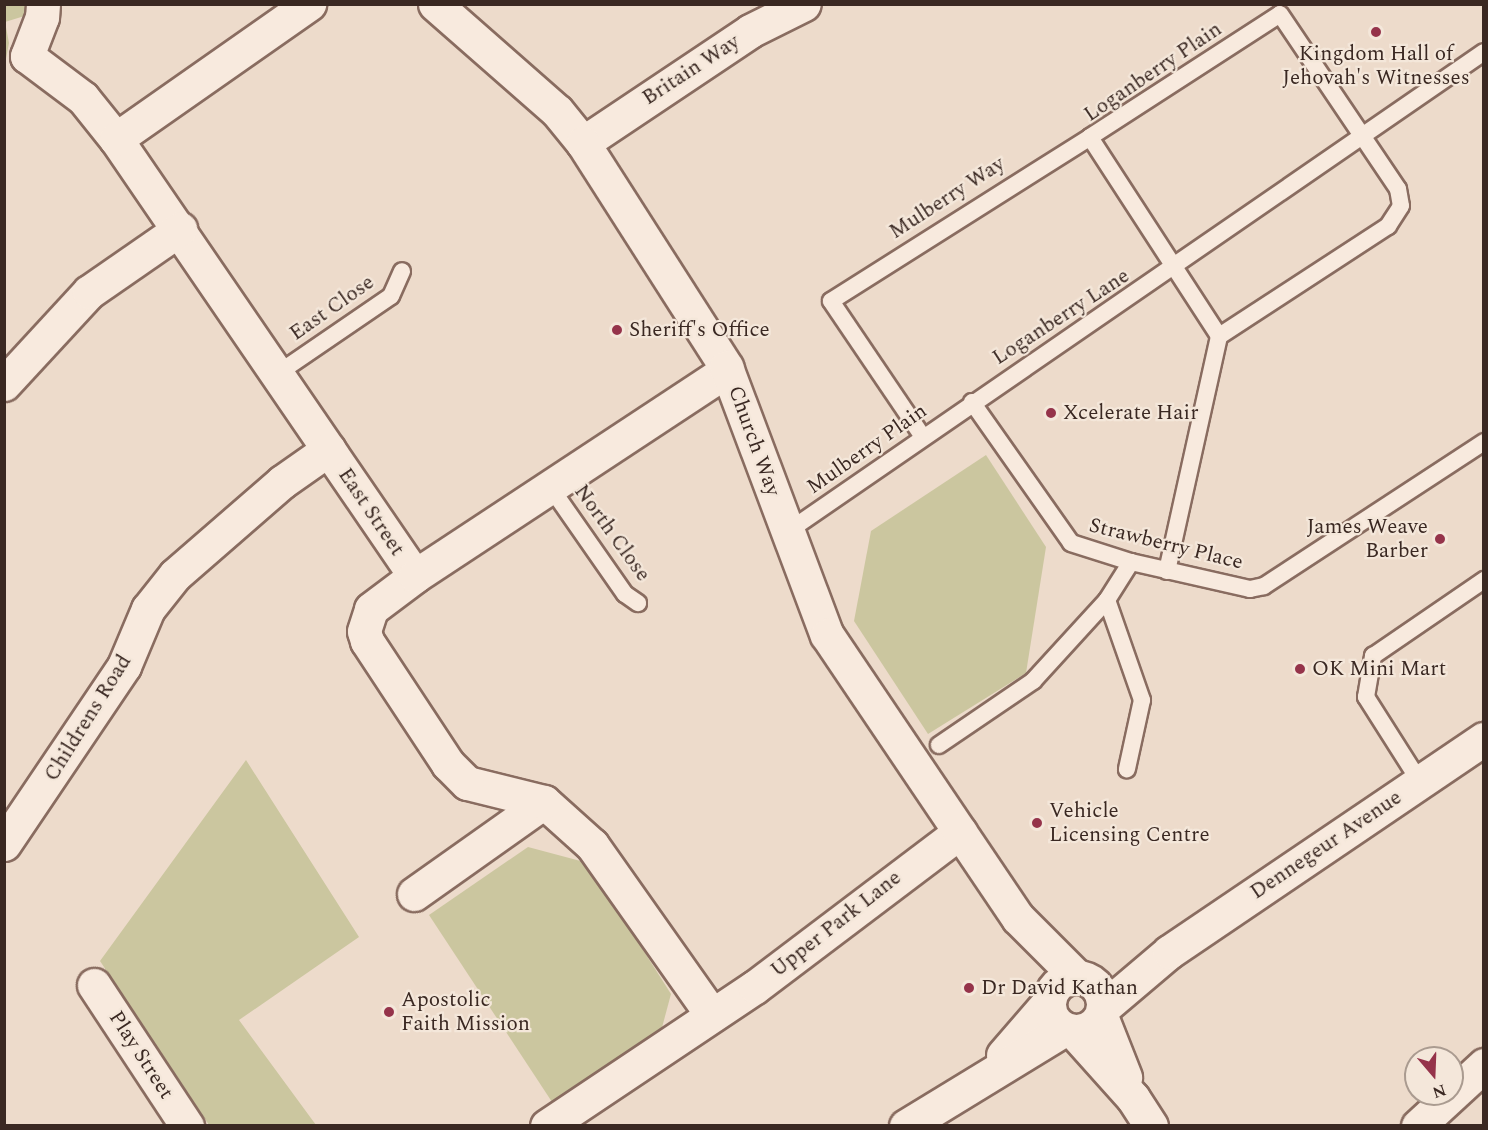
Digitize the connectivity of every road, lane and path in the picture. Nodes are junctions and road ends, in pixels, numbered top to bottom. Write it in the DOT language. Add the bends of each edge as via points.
graph roads {
  1 [pos="43,4"];
  2 [pos="309,4"];
  3 [pos="435,4"];
  4 [pos="804,4"];
  5 [pos="1277,9"];
  6 [pos="1484,52"];
  7 [pos="1363,136"];
  8 [pos="1090,137"];
  9 [pos="116,139"];
  10 [pos="583,143"];
  11 [pos="180,229"];
  12 [pos="1174,269"];
  13 [pos="402,271"];
  14 [pos="1219,336"];
  15 [pos="727,370"];
  16 [pos="277,374"];
  17 [pos="4,384"];
  18 [pos="972,402"];
  19 [pos="923,437"];
  20 [pos="1484,442"];
  21 [pos="329,450"];
  22 [pos="551,488"];
  23 [pos="787,532"];
  24 [pos="1131,562"];
  25 [pos="1167,571"];
  26 [pos="415,576"];
  27 [pos="1484,580"];
  28 [pos="1107,600"];
  29 [pos="638,603"];
  30 [pos="1484,739"];
  31 [pos="939,745"];
  32 [pos="1127,769"];
  33 [pos="1420,782"];
  34 [pos="544,802"];
  35 [pos="960,832"];
  36 [pos="4,844"];
  37 [pos="414,894"];
  38 [pos="94,985"];
  39 [pos="1076,1004"];
  40 [pos="712,1015"];
  41 [pos="1484,1065"];
  42 [pos="187,1125"];
  43 [pos="547,1125"];
  44 [pos="906,1125"];
  45 [pos="1151,1125"];
  46 [pos="1418,1125"];
  1 -- 9 [label="street, East Street" via="27,56 83,98"];
  2 -- 9 [label="street"];
  3 -- 10 [label="street, Church Way" via="550,104"];
  4 -- 10 [label="street, Britain Way" via="750,32"];
  5 -- 7 [label="lane, Loganberry Plain"];
  5 -- 8 [label="lane, Loganberry Plain"];
  6 -- 7 [label="lane, Loganberry Lane"];
  7 -- 12 [label="lane, Loganberry Lane"];
  7 -- 14 [label="lane, Loganberry Plain" via="1398,189 1401,206 1388,226"];
  8 -- 12 [label="lane, Loganberry Plain"];
  8 -- 19 [label="lane, Mulberry Way" via="831,301"];
  9 -- 11 [label="street, East Street"];
  10 -- 15 [label="street, Church Way"];
  11 -- 16 [label="street, East Street"];
  11 -- 17 [label="street" via="89,292"];
  12 -- 14 [label="lane, Loganberry Plain"];
  12 -- 18 [label="lane, Loganberry Lane"];
  13 -- 16 [label="lane, East Close" via="391,296"];
  14 -- 25 [label="lane"];
  15 -- 22 [label="street, East Street"];
  15 -- 23 [label="street, Church Way"];
  16 -- 21 [label="street, East Street"];
  18 -- 19 [label="lane, Mulberry Plain"];
  18 -- 24 [label="lane, Strawberry Place" via="1071,543"];
  19 -- 23 [label="lane, Mulberry Plain"];
  20 -- 25 [label="lane, Strawberry Place" via="1264,586 1250,589"];
  21 -- 26 [label="street, East Street"];
  21 -- 36 [label="street, Childrens Road" via="282,482 175,575 148,609 124,666"];
  22 -- 26 [label="street, East Street"];
  22 -- 29 [label="lane, North Close" via="625,594"];
  23 -- 35 [label="street, Church Way" via="827,634"];
  24 -- 25 [label="lane, Strawberry Place"];
  24 -- 28 [label="lane"];
  26 -- 34 [label="street" via="371,609 365,620 367,641 448,764 467,783"];
  27 -- 33 [label="lane" via="1373,656 1366,697"];
  28 -- 31 [label="lane" via="1033,681"];
  28 -- 32 [label="lane" via="1142,700"];
  30 -- 33 [label="street, Dennegeur Avenue"];
  33 -- 39 [label="street, Dennegeur Avenue" via="1169,952"];
  34 -- 37 [label="street"];
  34 -- 40 [label="street" via="602,857"];
  35 -- 39 [label="street, Church Way"];
  35 -- 40 [label="street, Upper Park Lane" via="755,987"];
  38 -- 42 [label="street, Play Street"];
  39 -- 44 [label="street" via="988,1072"];
  39 -- 45 [label="street, Church Way"];
  40 -- 43 [label="street, Upper Park Lane"];
  41 -- 46 [label="street"];
}
